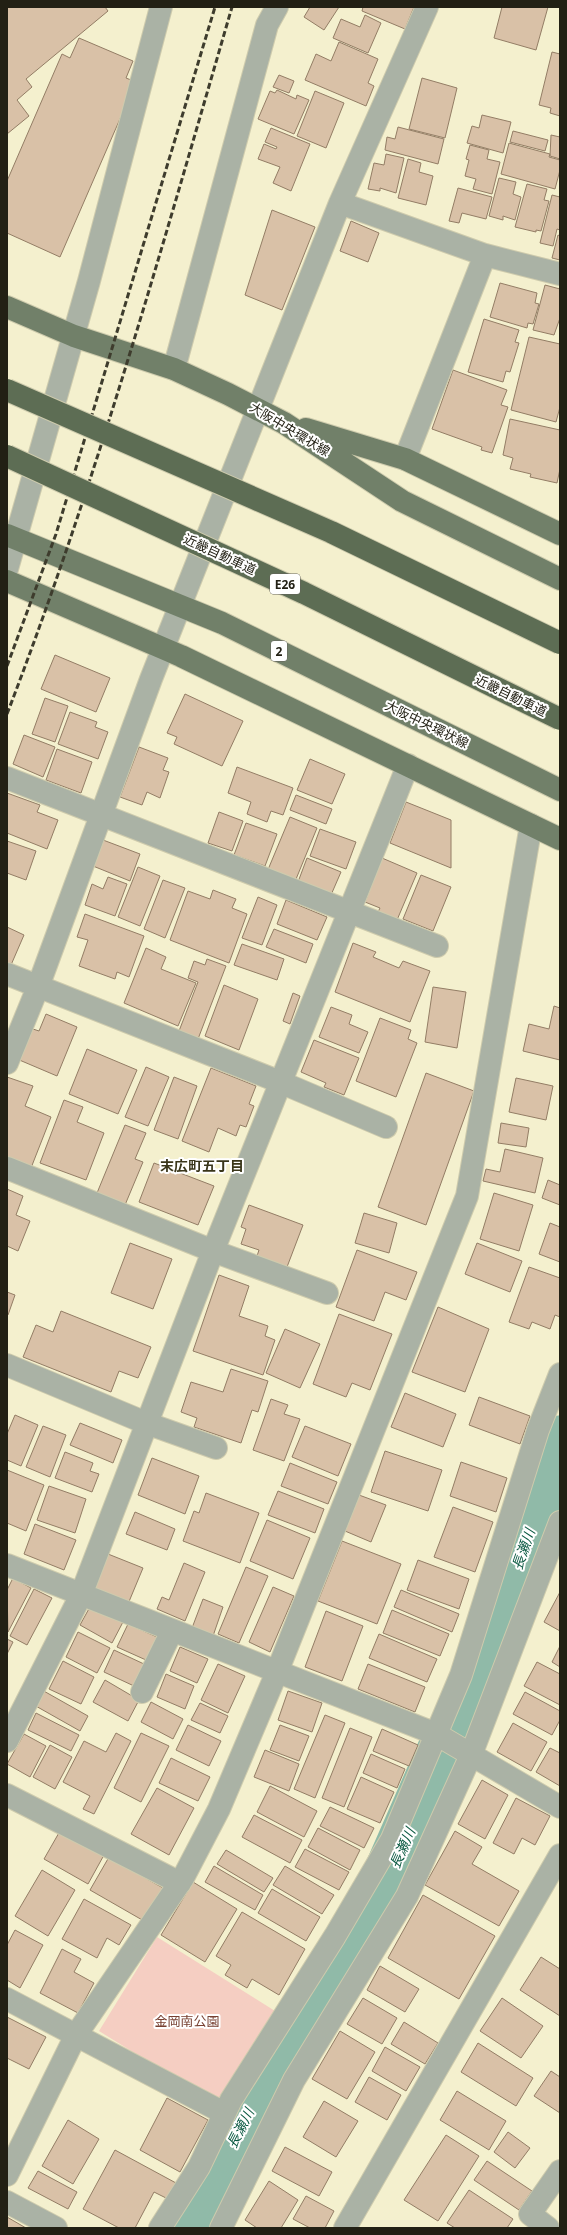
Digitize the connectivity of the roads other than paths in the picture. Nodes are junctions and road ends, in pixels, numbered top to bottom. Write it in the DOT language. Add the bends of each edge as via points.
graph roads {
  1 [pos="161,7"];
  2 [pos="277,7"];
  3 [pos="427,7"];
  4 [pos="340,203"];
  5 [pos="485,255"];
  6 [pos="560,274"];
  7 [pos="7,307"];
  8 [pos="74,336"];
  9 [pos="174,369"];
  10 [pos="7,390"];
  11 [pos="258,409"];
  12 [pos="284,423"];
  13 [pos="7,456"];
  14 [pos="405,459"];
  15 [pos="560,534"];
  16 [pos="11,536"];
  17 [pos="7,569"];
  18 [pos="560,579"];
  19 [pos="7,581"];
  20 [pos="180,607"];
  21 [pos="560,643"];
  22 [pos="163,648"];
  23 [pos="560,719"];
  24 [pos="408,765"];
  25 [pos="7,778"];
  26 [pos="552,785"];
  27 [pos="103,814"];
  28 [pos="531,825"];
  29 [pos="560,839"];
  30 [pos="349,912"];
  31 [pos="437,946"];
  32 [pos="7,974"];
  33 [pos="38,988"];
  34 [pos="7,1063"];
  35 [pos="280,1082"];
  36 [pos="386,1127"];
  37 [pos="7,1168"];
  38 [pos="213,1251"];
  39 [pos="327,1293"];
  40 [pos="7,1365"];
  41 [pos="560,1374"];
  42 [pos="146,1423"];
  43 [pos="216,1448"];
  44 [pos="560,1522"];
  45 [pos="7,1565"];
  46 [pos="81,1595"];
  47 [pos="172,1631"];
  48 [pos="277,1672"];
  49 [pos="142,1692"];
  50 [pos="436,1734"];
  51 [pos="7,1741"];
  52 [pos="471,1755"];
  53 [pos="7,1795"];
  54 [pos="560,1806"];
  55 [pos="560,1855"];
  56 [pos="180,1883"];
  57 [pos="7,1999"];
  58 [pos="76,2035"];
  59 [pos="224,2113"];
  60 [pos="560,2171"];
  61 [pos="7,2175"];
  62 [pos="7,2202"];
  63 [pos="56,2228"];
  64 [pos="160,2228"];
  65 [pos="221,2228"];
  66 [pos="345,2228"];
  67 [pos="548,2228"];
  1 -- 8 [label="street"];
  2 -- 9 [label="street" via="266,25"];
  3 -- 4 [label="street"];
  4 -- 5 [label="street"];
  4 -- 11 [label="street"];
  5 -- 6 [label="street"];
  5 -- 14 [label="street"];
  7 -- 8 [label="main road, 大阪中央環状線"];
  8 -- 9 [label="main road, 大阪中央環状線"];
  8 -- 16 [label="street"];
  9 -- 11 [label="main road, 大阪中央環状線"];
  10 -- 21 [label="highway, bridge" via="331,532"];
  11 -- 12 [label="main road, 大阪中央環状線"];
  11 -- 20 [label="street"];
  12 -- 14 [label="main road"];
  12 -- 18 [label="main road, 大阪中央環状線" via="402,501"];
  13 -- 23 [label="highway, 近畿自動車道 / E26, bridge" via="304,593"];
  14 -- 15 [label="main road"];
  16 -- 17 [label="street"];
  16 -- 20 [label="main road, 大阪中央環状線 / 2"];
  19 -- 22 [label="main road"];
  20 -- 22 [label="street"];
  20 -- 26 [label="main road, 大阪中央環状線 / 2" via="222,623"];
  22 -- 24 [label="main road"];
  22 -- 27 [label="street"];
  24 -- 28 [label="main road"];
  24 -- 30 [label="street"];
  25 -- 27 [label="street"];
  27 -- 30 [label="street"];
  27 -- 33 [label="street"];
  28 -- 29 [label="main road"];
  28 -- 48 [label="street" via="467,1196"];
  30 -- 31 [label="street"];
  30 -- 35 [label="street"];
  32 -- 33 [label="street"];
  33 -- 34 [label="street"];
  33 -- 35 [label="street"];
  35 -- 36 [label="street"];
  35 -- 38 [label="street"];
  37 -- 38 [label="street"];
  38 -- 39 [label="street"];
  38 -- 42 [label="street"];
  40 -- 42 [label="street"];
  41 -- 50 [label="street" via="538,1430 461,1676"];
  42 -- 43 [label="street"];
  42 -- 46 [label="street"];
  44 -- 52 [label="street"];
  45 -- 46 [label="street"];
  46 -- 47 [label="street"];
  46 -- 51 [label="street"];
  47 -- 48 [label="street"];
  47 -- 49 [label="street"];
  48 -- 50 [label="street"];
  48 -- 56 [label="street" via="219,1809"];
  50 -- 52 [label="street"];
  50 -- 59 [label="street" via="392,1839 335,1936"];
  52 -- 54 [label="street"];
  52 -- 65 [label="street" via="407,1896 294,2080"];
  53 -- 56 [label="street"];
  55 -- 66 [label="street"];
  56 -- 58 [label="street"];
  57 -- 58 [label="street"];
  58 -- 59 [label="street"];
  58 -- 61 [label="street"];
  59 -- 64 [label="street" via="199,2167"];
  60 -- 67 [label="street" via="530,2214"];
  62 -- 63 [label="street"];
}
